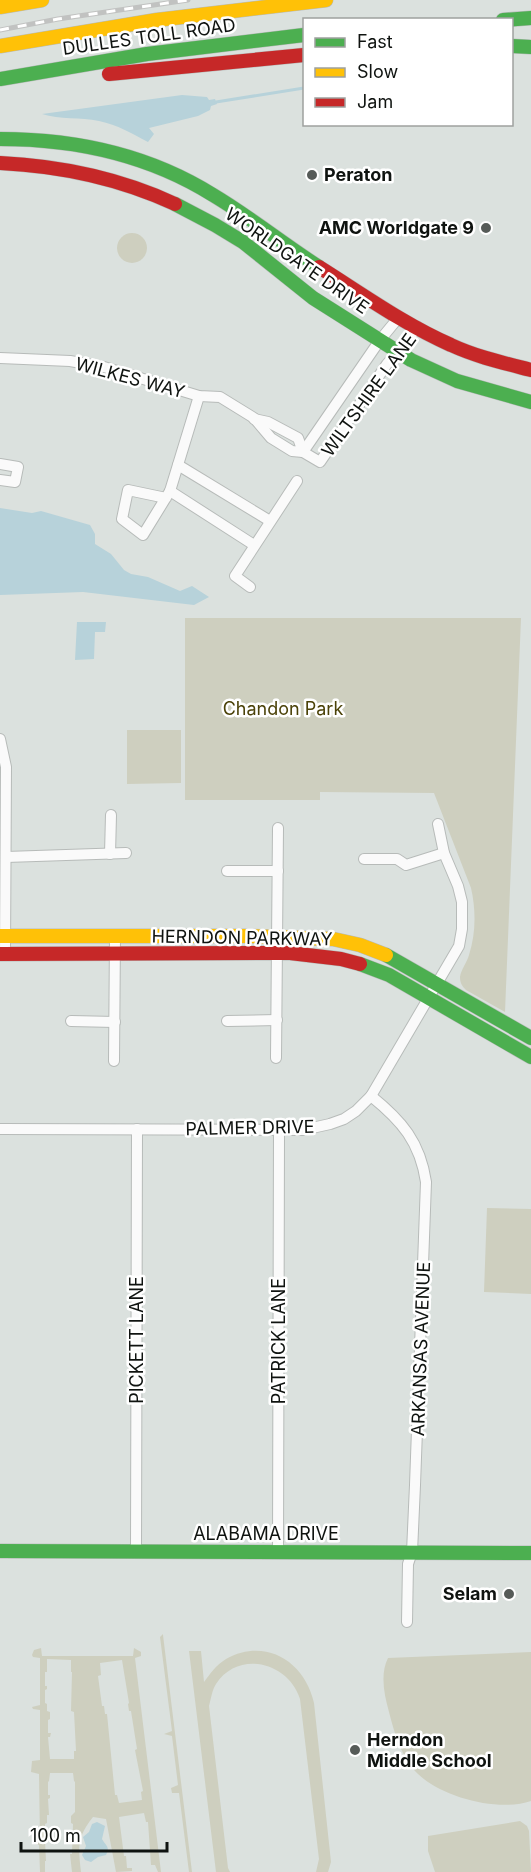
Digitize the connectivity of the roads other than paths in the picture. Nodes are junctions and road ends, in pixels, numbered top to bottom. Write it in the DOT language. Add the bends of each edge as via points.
graph roads {
  1 [pos="42,0"];
  2 [pos="327,0"];
  3 [pos="0,7"];
  4 [pos="531,18"];
  5 [pos="513,19"];
  6 [pos="303,35"];
  7 [pos="0,46"];
  8 [pos="513,46"];
  9 [pos="531,46"];
  10 [pos="303,55"];
  11 [pos="3,78"];
  12 [pos="0,139"];
  13 [pos="0,163"];
  14 [pos="399,317"];
  15 [pos="418,327"];
  16 [pos="380,340"];
  17 [pos="398,351"];
  18 [pos="0,358"];
  19 [pos="531,370"];
  20 [pos="199,396"];
  21 [pos="531,402"];
  22 [pos="303,452"];
  23 [pos="320,462"];
  24 [pos="0,464"];
  25 [pos="178,465"];
  26 [pos="0,480"];
  27 [pos="297,481"];
  28 [pos="168,494"];
  29 [pos="270,521"];
  30 [pos="254,545"];
  31 [pos="250,587"];
  32 [pos="0,739"];
  33 [pos="111,815"];
  34 [pos="438,824"];
  35 [pos="278,828"];
  36 [pos="126,853"];
  37 [pos="444,853"];
  38 [pos="110,854"];
  39 [pos="6,857"];
  40 [pos="364,859"];
  41 [pos="227,871"];
  42 [pos="278,871"];
  43 [pos="3,936"];
  44 [pos="115,936"];
  45 [pos="278,936"];
  46 [pos="3,953"];
  47 [pos="114,953"];
  48 [pos="278,954"];
  49 [pos="438,984"];
  50 [pos="429,999"];
  51 [pos="277,1020"];
  52 [pos="71,1021"];
  53 [pos="227,1021"];
  54 [pos="114,1022"];
  55 [pos="531,1038"];
  56 [pos="531,1057"];
  57 [pos="276,1058"];
  58 [pos="114,1061"];
  59 [pos="371,1096"];
  60 [pos="0,1129"];
  61 [pos="137,1130"];
  62 [pos="279,1130"];
  63 [pos="0,1551"];
  64 [pos="136,1551"];
  65 [pos="278,1552"];
  66 [pos="412,1552"];
  67 [pos="531,1553"];
  68 [pos="407,1622"];
  1 -- 3 [label="main road"];
  2 -- 7 [label="main road" via="157,20"];
  4 -- 5 [label="main road"];
  6 -- 11 [label="main road, DULLES TOLL ROAD" via="147,54"];
  8 -- 9 [label="main road"];
  10 -- 11 [label="main road" via="90,77"];
  12 -- 14 [label="main road, WORLDGATE DRIVE" via="36,139 99,149 167,172 227,203 308,261"];
  13 -- 16 [label="main road, WORLDGATE DRIVE" via="85,172 173,202 245,243 306,292"];
  14 -- 15 [label="main road, WORLDGATE DRIVE"];
  14 -- 16 [label="street, WILTSHIRE LANE"];
  15 -- 17 [label="street, WILTSHIRE LANE"];
  15 -- 19 [label="main road, WORLDGATE DRIVE" via="474,355"];
  16 -- 17 [label="main road, WORLDGATE DRIVE"];
  16 -- 22 [label="street, WILTSHIRE LANE"];
  17 -- 21 [label="main road, WORLDGATE DRIVE" via="451,378"];
  17 -- 23 [label="street, WILTSHIRE LANE"];
  18 -- 20 [label="street, WILKES WAY" via="70,361"];
  20 -- 22 [label="street, WILKES WAY" via="220,397 254,418 271,438 292,451"];
  20 -- 25 [label="street"];
  22 -- 23 [label="street, WILKES WAY"];
  24 -- 26 [label="street" via="18,467 15,482"];
  25 -- 28 [label="street"];
  25 -- 29 [label="street"];
  27 -- 29 [label="street"];
  28 -- 28 [label="street" via="143,535 122,519 128,490"];
  28 -- 30 [label="street"];
  29 -- 30 [label="street"];
  30 -- 31 [label="street" via="234,576"];
  32 -- 39 [label="street" via="6,767"];
  33 -- 38 [label="street"];
  34 -- 37 [label="street, PALMER DRIVE"];
  35 -- 42 [label="street"];
  36 -- 38 [label="street"];
  37 -- 40 [label="street" via="406,865 397,859"];
  37 -- 49 [label="street, PALMER DRIVE" via="458,886 463,917 459,946"];
  38 -- 39 [label="street"];
  39 -- 43 [label="street"];
  41 -- 42 [label="street"];
  42 -- 45 [label="street"];
  43 -- 44 [label="main road, HERNDON PARKWAY"];
  43 -- 46 [label="street"];
  44 -- 45 [label="main road, HERNDON PARKWAY"];
  44 -- 47 [label="street"];
  45 -- 48 [label="street"];
  45 -- 49 [label="main road, HERNDON PARKWAY" via="333,939 360,945 387,955"];
  46 -- 47 [label="main road, HERNDON PARKWAY"];
  47 -- 48 [label="main road, HERNDON PARKWAY"];
  47 -- 54 [label="street"];
  48 -- 50 [label="main road, HERNDON PARKWAY" via="351,960"];
  48 -- 51 [label="street"];
  49 -- 50 [label="street, PALMER DRIVE"];
  49 -- 55 [label="main road, HERNDON PARKWAY"];
  50 -- 56 [label="main road, HERNDON PARKWAY"];
  50 -- 59 [label="street, PALMER DRIVE"];
  51 -- 53 [label="street"];
  51 -- 57 [label="street"];
  52 -- 54 [label="street"];
  54 -- 58 [label="street"];
  59 -- 62 [label="street, PALMER DRIVE" via="356,1111 330,1124"];
  59 -- 66 [label="street, ARKANSAS AVENUE" via="392,1112 412,1137 426,1182"];
  60 -- 61 [label="street, PALMER DRIVE"];
  61 -- 62 [label="street, PALMER DRIVE"];
  61 -- 64 [label="street, PICKETT LANE"];
  62 -- 65 [label="street, PATRICK LANE"];
  63 -- 64 [label="main road, ALABAMA DRIVE"];
  64 -- 65 [label="main road, ALABAMA DRIVE"];
  65 -- 66 [label="main road, ALABAMA DRIVE"];
  66 -- 67 [label="main road, ALABAMA DRIVE"];
  66 -- 68 [label="street, ARKANSAS AVENUE" via="408,1564"];
}
